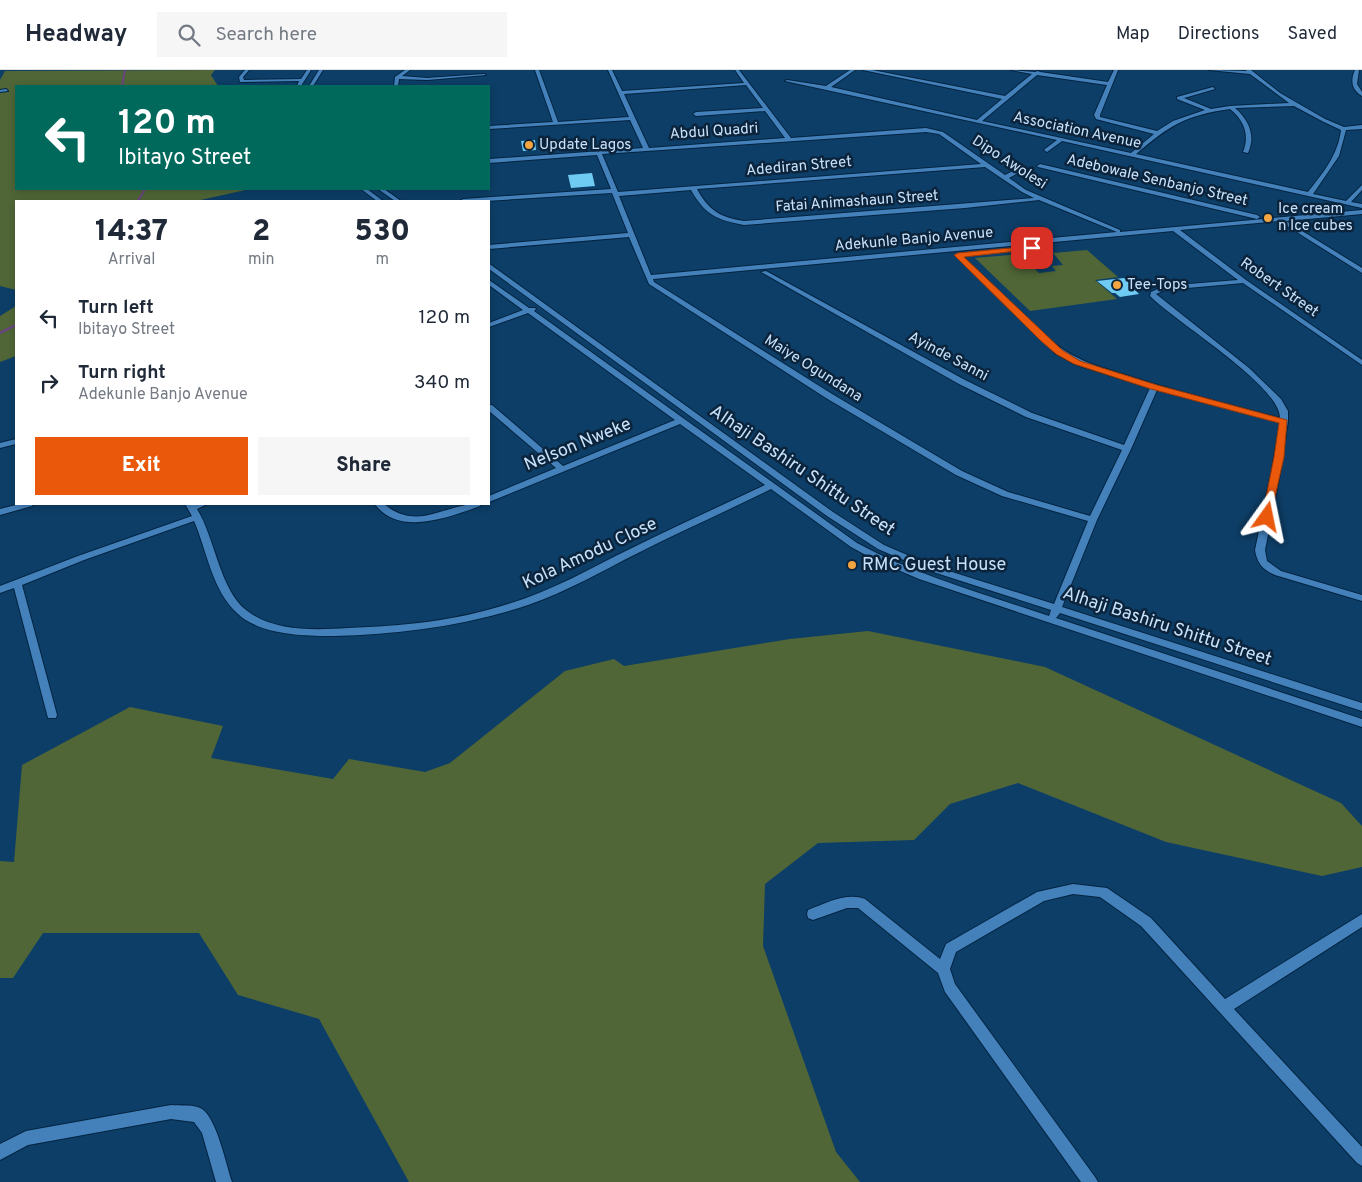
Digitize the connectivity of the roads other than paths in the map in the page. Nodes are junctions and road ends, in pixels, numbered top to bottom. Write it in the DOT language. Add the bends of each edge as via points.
graph roads {
  1 [pos="247,70"];
  2 [pos="309,70"];
  3 [pos="320,70"];
  4 [pos="408,70"];
  5 [pos="537,70"];
  6 [pos="610,70"];
  7 [pos="738,70"];
  8 [pos="853,70"];
  9 [pos="865,70"];
  10 [pos="1013,70"];
  11 [pos="1116,70"];
  12 [pos="1211,70"];
  13 [pos="1358,70"];
  14 [pos="1249,71"];
  15 [pos="1362,71"];
  16 [pos="1038,72"];
  17 [pos="484,75"];
  18 [pos="397,77"];
  19 [pos="301,80"];
  20 [pos="787,81"];
  21 [pos="747,84"];
  22 [pos="1110,84"];
  23 [pos="298,85"];
  24 [pos="312,85"];
  25 [pos="396,85"];
  26 [pos="827,88"];
  27 [pos="1212,88"];
  28 [pos="0,90"];
  29 [pos="6,90"];
  30 [pos="620,93"];
  31 [pos="1362,95"];
  32 [pos="1006,98"];
  33 [pos="1297,104"];
  34 [pos="1230,107"];
  35 [pos="766,109"];
  36 [pos="1211,111"];
  37 [pos="696,114"];
  38 [pos="631,118"];
  39 [pos="977,122"];
  40 [pos="556,123"];
  41 [pos="1362,127"];
  42 [pos="490,128"];
  43 [pos="1344,129"];
  44 [pos="941,133"];
  45 [pos="1158,133"];
  46 [pos="789,140"];
  47 [pos="1061,140"];
  48 [pos="647,150"];
  49 [pos="1047,150"];
  50 [pos="1246,152"];
  51 [pos="599,153"];
  52 [pos="1132,155"];
  53 [pos="490,161"];
  54 [pos="985,165"];
  55 [pos="1040,166"];
  56 [pos="1023,168"];
  57 [pos="1005,178"];
  58 [pos="1362,187"];
  59 [pos="693,188"];
  60 [pos="365,190"];
  61 [pos="382,190"];
  62 [pos="615,192"];
  63 [pos="1310,194"];
  64 [pos="1038,198"];
  65 [pos="379,200"];
  66 [pos="397,200"];
  67 [pos="480,200"];
  68 [pos="1348,202"];
  69 [pos="1362,206"];
  70 [pos="1362,212"];
  71 [pos="1362,216"];
  72 [pos="1268,220"];
  73 [pos="1281,221"];
  74 [pos="1173,228"];
  75 [pos="1121,233"];
  76 [pos="1181,234"];
  77 [pos="631,235"];
  78 [pos="490,247"];
  79 [pos="958,255"];
  80 [pos="490,267"];
  81 [pos="1362,271"];
  82 [pos="764,272"];
  83 [pos="649,280"];
  84 [pos="1244,281"];
  85 [pos="490,283"];
  86 [pos="543,305"];
  87 [pos="529,310"];
  88 [pos="490,325"];
  89 [pos="1362,363"];
  90 [pos="1154,387"];
  91 [pos="490,408"];
  92 [pos="680,421"];
  93 [pos="1284,422"];
  94 [pos="15,441"];
  95 [pos="0,446"];
  96 [pos="1127,449"];
  97 [pos="562,469"];
  98 [pos="771,486"];
  99 [pos="490,499"];
  100 [pos="25,505"];
  101 [pos="380,505"];
  102 [pos="474,505"];
  103 [pos="192,509"];
  104 [pos="0,512"];
  105 [pos="1094,520"];
  106 [pos="17,583"];
  107 [pos="0,590"];
  108 [pos="1362,598"];
  109 [pos="1057,609"];
  110 [pos="1051,621"];
  111 [pos="1362,707"];
  112 [pos="52,714"];
  113 [pos="1362,723"];
  114 [pos="813,914"];
  115 [pos="1362,920"];
  116 [pos="943,969"];
  117 [pos="1225,1007"];
  118 [pos="0,1152"];
  119 [pos="1362,1158"];
  120 [pos="224,1182"];
  121 [pos="1090,1182"];
  1 -- 19 [label="street" via="241,77 242,81"];
  2 -- 19 [label="street"];
  3 -- 24 [label="street"];
  4 -- 18 [label="street"];
  5 -- 40 [label="street"];
  6 -- 30 [label="street"];
  7 -- 21 [label="street"];
  8 -- 26 [label="street"];
  9 -- 32 [label="street"];
  10 -- 16 [label="street"];
  11 -- 22 [label="street"];
  12 -- 14 [label="street"];
  13 -- 15 [label="street"];
  13 -- 31 [label="street" via="1354,86"];
  14 -- 33 [label="street"];
  16 -- 22 [label="street"];
  16 -- 32 [label="street"];
  17 -- 18 [label="street" via="432,79"];
  18 -- 25 [label="street"];
  19 -- 23 [label="street"];
  20 -- 26 [label="street, Association Avenue"];
  21 -- 30 [label="street"];
  21 -- 35 [label="street"];
  22 -- 45 [label="street" via="1096,115 1098,118"];
  26 -- 39 [label="street, Association Avenue"];
  27 -- 36 [label="street" via="1179,98"];
  28 -- 29 [label="street"];
  30 -- 38 [label="street"];
  32 -- 39 [label="street"];
  33 -- 34 [label="street"];
  33 -- 43 [label="street" via="1331,126"];
  34 -- 36 [label="street"];
  34 -- 50 [label="street" via="1247,127 1251,138"];
  35 -- 37 [label="street"];
  35 -- 46 [label="street"];
  36 -- 45 [label="street" via="1176,122"];
  38 -- 40 [label="street"];
  38 -- 48 [label="street"];
  39 -- 47 [label="street, Association Avenue"];
  40 -- 42 [label="street"];
  41 -- 43 [label="street"];
  43 -- 63 [label="street" via="1344,141 1334,162"];
  44 -- 46 [label="street, Abdul Quadri" via="926,130"];
  44 -- 54 [label="street, Dipo Awolesi"];
  45 -- 52 [label="street"];
  46 -- 48 [label="street, Abdul Quadri"];
  47 -- 49 [label="street"];
  47 -- 52 [label="street, Association Avenue"];
  48 -- 51 [label="street, Abdul Quadri"];
  51 -- 53 [label="street, Abdul Quadri"];
  51 -- 62 [label="street"];
  52 -- 63 [label="street, Association Avenue"];
  54 -- 57 [label="street, Dipo Awolesi"];
  54 -- 59 [label="street, Adediran Street"];
  55 -- 72 [label="street, Adebowale Senbanjo Street"];
  56 -- 57 [label="street"];
  57 -- 64 [label="street, Dipo Awolesi"];
  58 -- 68 [label="street"];
  59 -- 62 [label="street, Adediran Street"];
  59 -- 64 [label="street, Fatai Animashaun Street" via="706,210 744,223"];
  60 -- 65 [label="street"];
  61 -- 66 [label="street"];
  62 -- 67 [label="street, Adediran Street"];
  62 -- 77 [label="street"];
  63 -- 68 [label="street, Association Avenue"];
  64 -- 75 [label="street, Dipo Awolesi"];
  68 -- 69 [label="street, Association Avenue"];
  70 -- 73 [label="street, Adekunle Banjo Avenue"];
  71 -- 73 [label="street, Adekunle Banjo Avenue"];
  72 -- 73 [label="street, Adekunle Banjo Avenue"];
  72 -- 74 [label="street, Adekunle Banjo Avenue"];
  73 -- 76 [label="street, Adekunle Banjo Avenue"];
  73 -- 81 [label="street"];
  74 -- 75 [label="street, Adekunle Banjo Avenue"];
  74 -- 76 [label="street, Robert Street"];
  75 -- 83 [label="street, Adekunle Banjo Avenue"];
  76 -- 79 [label="street, Adekunle Banjo Avenue"];
  76 -- 84 [label="street, Robert Street"];
  77 -- 78 [label="street"];
  77 -- 83 [label="street"];
  79 -- 82 [label="street, Adekunle Banjo Avenue"];
  79 -- 90 [label="street" via="1059,352 1077,362"];
  80 -- 86 [label="street, Alhaji Bashiru Shittu Street"];
  82 -- 83 [label="street, Adekunle Banjo Avenue"];
  82 -- 96 [label="street, Ayinde Sanni" via="962,382 1029,414"];
  83 -- 105 [label="street, Maiye Ogundana" via="829,396 959,473 1005,494"];
  84 -- 89 [label="street, Robert Street"];
  84 -- 93 [label="street" via="1164,288 1153,296 1273,393 1284,411"];
  85 -- 87 [label="street, Alhaji Bashiru Shittu Street"];
  86 -- 87 [label="street"];
  86 -- 109 [label="street, Alhaji Bashiru Shittu Street" via="770,472 881,547 930,568"];
  87 -- 88 [label="street"];
  87 -- 92 [label="street, Alhaji Bashiru Shittu Street"];
  90 -- 93 [label="street"];
  90 -- 96 [label="street"];
  91 -- 97 [label="street"];
  92 -- 97 [label="street, Nelson Nweke"];
  92 -- 98 [label="street, Alhaji Bashiru Shittu Street"];
  93 -- 108 [label="street" via="1260,550 1261,560 1267,568 1278,573"];
  94 -- 95 [label="street"];
  96 -- 105 [label="street"];
  97 -- 99 [label="street, Nelson Nweke"];
  98 -- 103 [label="street, Kola Amodu Close" via="555,592 510,608 444,622 377,630 324,632 255,622 239,610 224,588"];
  98 -- 110 [label="street, Alhaji Bashiru Shittu Street" via="854,545 878,558 922,577"];
  100 -- 104 [label="street"];
  101 -- 102 [label="street" via="391,514 405,518 434,517"];
  103 -- 106 [label="street"];
  105 -- 109 [label="street"];
  106 -- 107 [label="street"];
  106 -- 112 [label="street"];
  109 -- 110 [label="street"];
  109 -- 111 [label="street, Alhaji Bashiru Shittu Street"];
  110 -- 113 [label="street, Alhaji Bashiru Shittu Street"];
  114 -- 116 [label="street" via="847,902 861,903"];
  115 -- 117 [label="street"];
  116 -- 117 [label="street" via="951,948 1041,896 1073,889 1103,892 1146,922"];
  116 -- 121 [label="street" via="950,988"];
  117 -- 119 [label="street"];
  118 -- 120 [label="street" via="26,1138 171,1112 198,1115 208,1129"];
}
